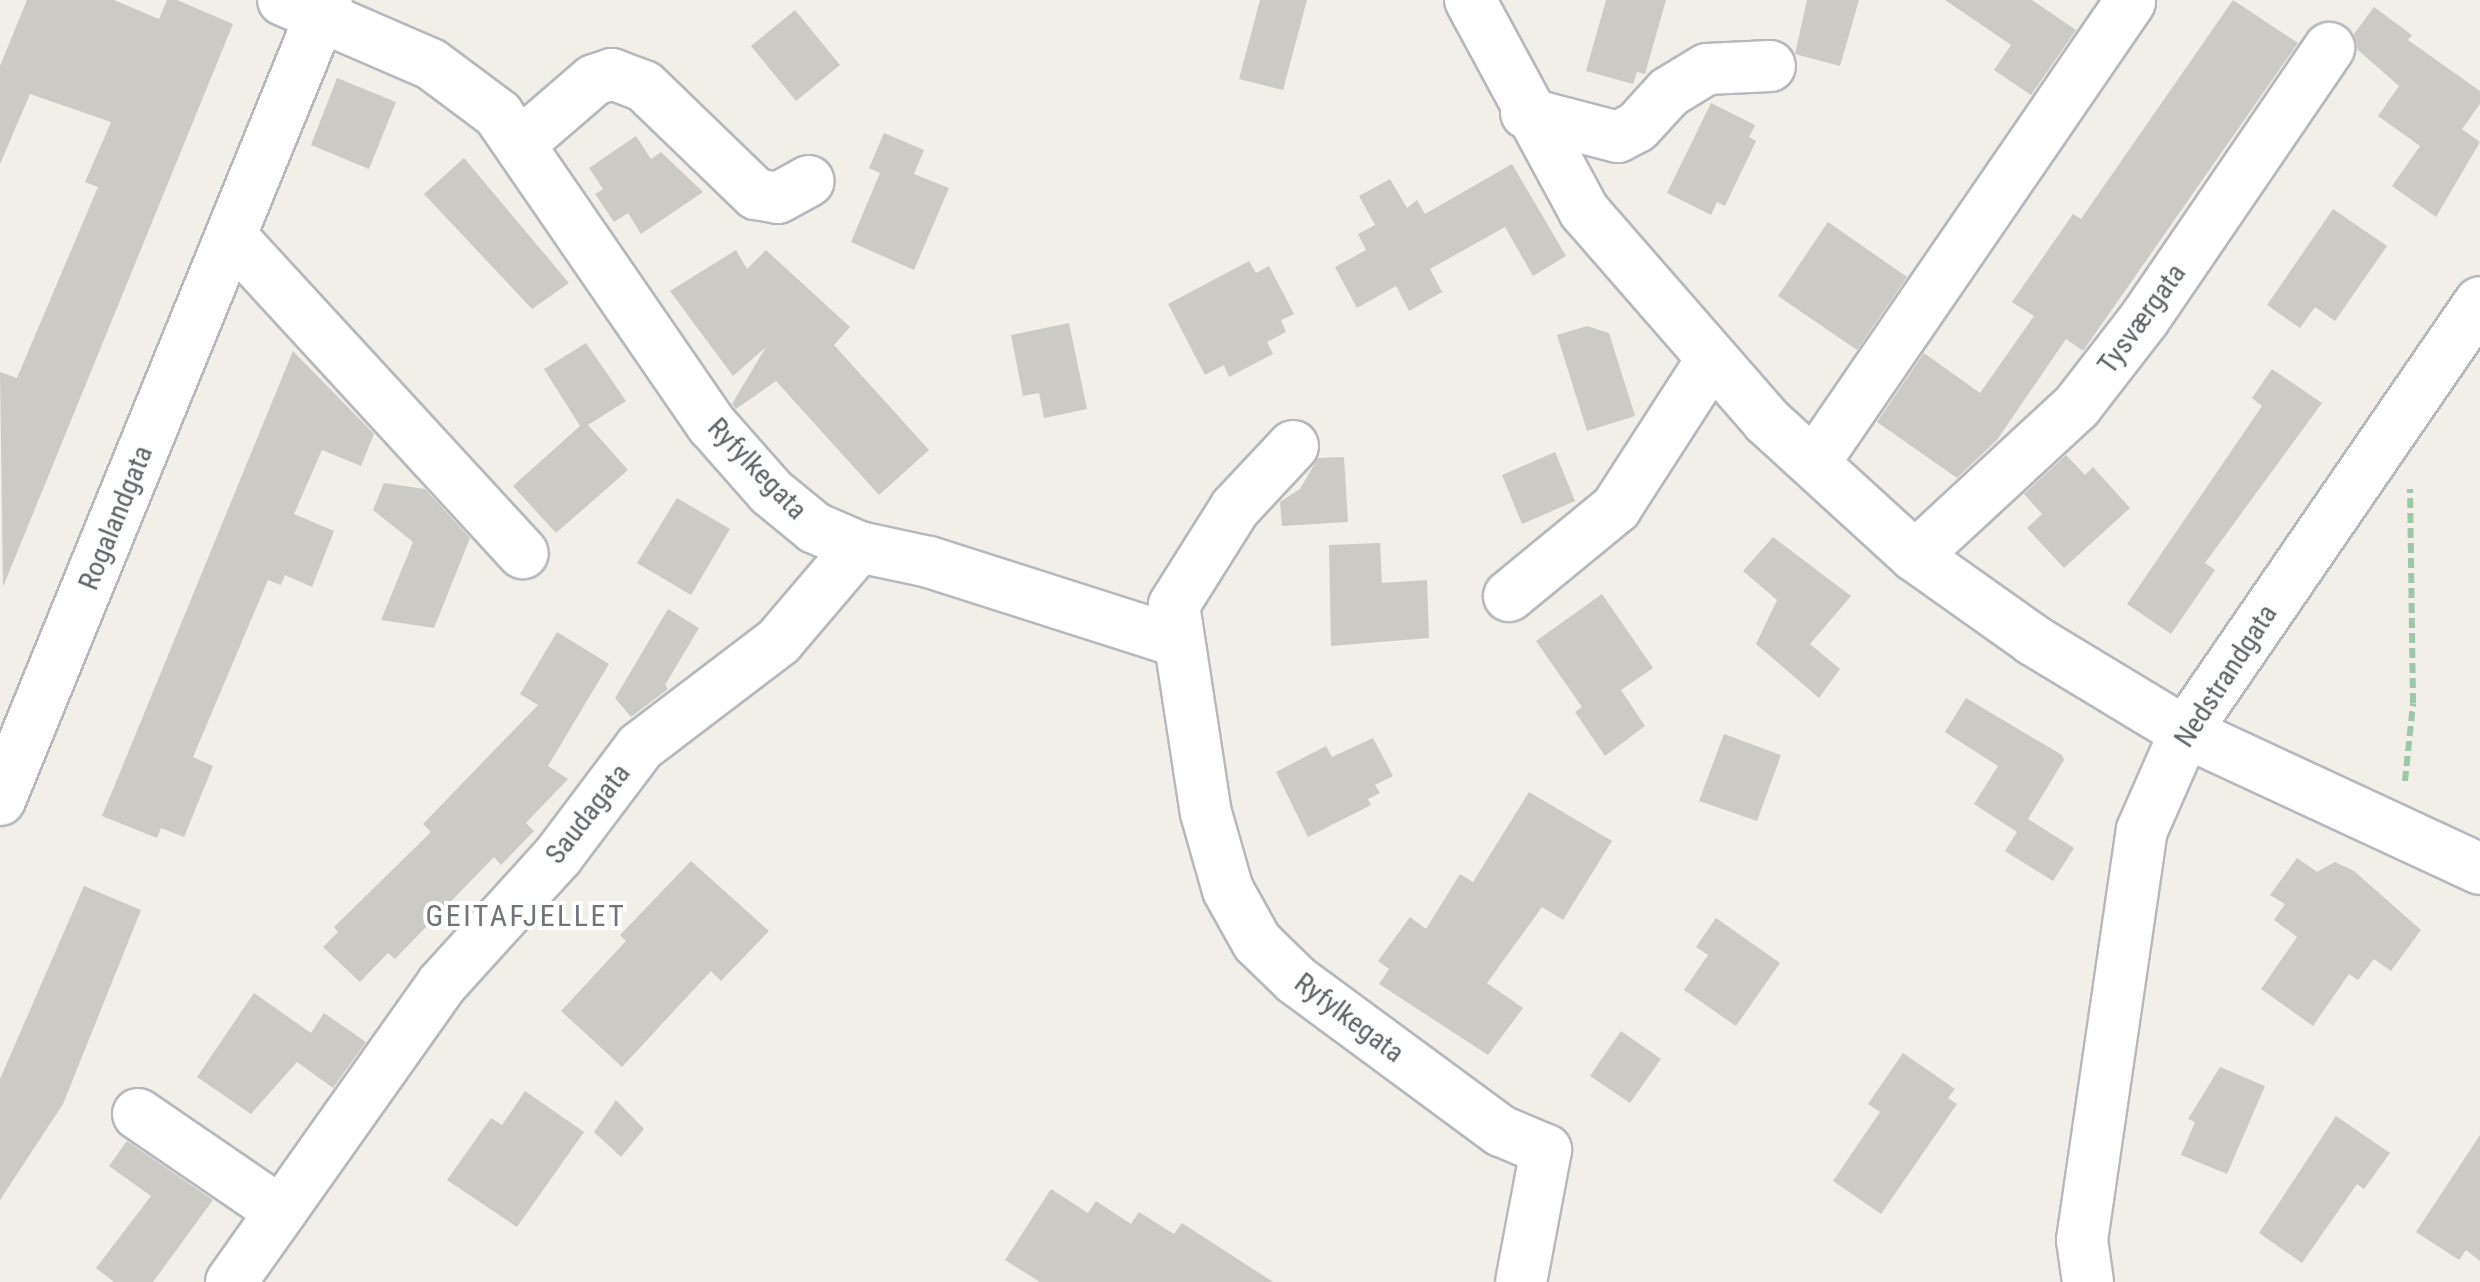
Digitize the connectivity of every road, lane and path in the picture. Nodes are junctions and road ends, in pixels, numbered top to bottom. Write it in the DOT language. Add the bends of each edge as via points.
graph roads {
  1 [pos="1470,0"];
  2 [pos="2130,2"];
  3 [pos="310,5"];
  4 [pos="2329,48"];
  5 [pos="1770,66"];
  6 [pos="1526,113"];
  7 [pos="521,144"];
  8 [pos="809,182"];
  9 [pos="231,236"];
  10 [pos="2480,302"];
  11 [pos="1712,360"];
  12 [pos="2389,435"];
  13 [pos="1293,446"];
  14 [pos="1814,464"];
  15 [pos="859,548"];
  16 [pos="522,552"];
  17 [pos="1915,556"];
  18 [pos="1508,596"];
  19 [pos="1175,623"];
  20 [pos="2184,732"];
  21 [pos="13,735"];
  22 [pos="0,800"];
  23 [pos="2400,832"];
  24 [pos="2480,869"];
  25 [pos="138,1114"];
  26 [pos="280,1212"];
  27 [pos="231,1282"];
  28 [pos="1521,1282"];
  29 [pos="2088,1282"];
  1 -- 6 [label="street"];
  2 -- 14 [label="street"];
  3 -- 7 [label="street, Ryfylkegata" via="468,86"];
  3 -- 9 [label="street, Rogalandgata"];
  4 -- 17 [label="street, Tysværgata" via="2146,318 2077,406"];
  5 -- 6 [label="street" via="1707,69 1618,137"];
  6 -- 11 [label="street" via="1584,211"];
  7 -- 8 [label="street" via="594,80 612,74 644,86 756,194 778,198"];
  7 -- 15 [label="street, Ryfylkegata" via="712,425 771,492 815,528"];
  9 -- 16 [label="street"];
  9 -- 21 [label="street, Rogalandgata"];
  10 -- 12 [label="street, Nedstrandgata"];
  11 -- 14 [label="street"];
  11 -- 18 [label="street" via="1616,508"];
  12 -- 20 [label="street, Nedstrandgata"];
  12 -- 23 [label="path" via="2410,486 2413,702"];
  13 -- 19 [label="street" via="1235,508"];
  14 -- 17 [label="street"];
  15 -- 19 [label="street, Ryfylkegata"];
  15 -- 26 [label="street, Saudagata" via="779,641 640,748 558,856 442,984"];
  17 -- 20 [label="street" via="2034,640"];
  19 -- 28 [label="street, Ryfylkegata" via="1206,813 1228,890 1257,942 1296,980 1501,1131 1546,1150"];
  20 -- 23 [label="street"];
  20 -- 29 [label="street, Nedstrandgata" via="2142,830 2082,1240"];
  21 -- 22 [label="street, Rogalandgata"];
  23 -- 24 [label="street"];
  25 -- 26 [label="street"];
  26 -- 27 [label="street, Saudagata"];
}
